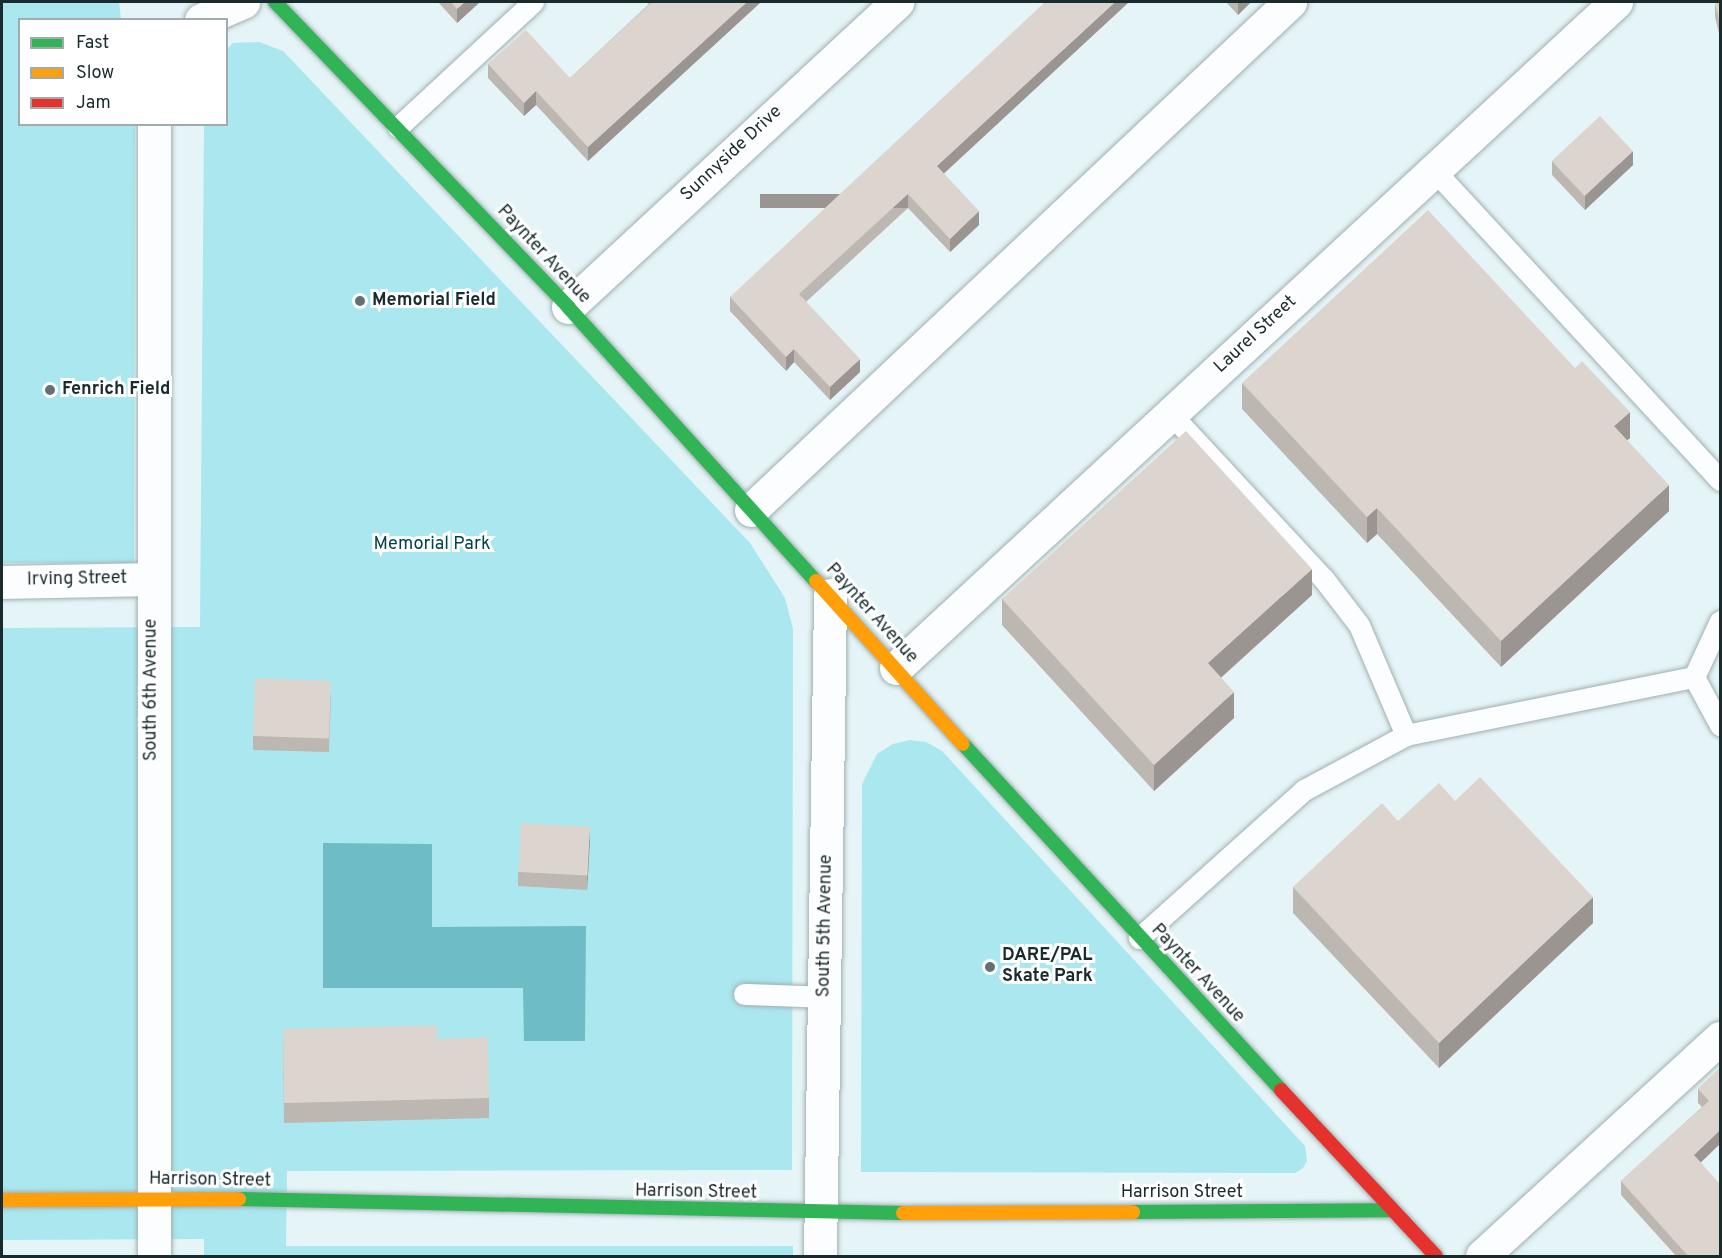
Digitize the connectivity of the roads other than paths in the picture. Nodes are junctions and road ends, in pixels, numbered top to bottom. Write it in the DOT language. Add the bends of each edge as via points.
graph roads {
  1 [pos="243,2"];
  2 [pos="275,2"];
  3 [pos="533,2"];
  4 [pos="897,2"];
  5 [pos="1290,2"];
  6 [pos="1616,2"];
  7 [pos="206,18"];
  8 [pos="154,126"];
  9 [pos="398,127"];
  10 [pos="1434,170"];
  11 [pos="568,307"];
  12 [pos="1170,413"];
  13 [pos="1720,480"];
  14 [pos="751,510"];
  15 [pos="152,579"];
  16 [pos="2,582"];
  17 [pos="830,595"];
  18 [pos="1720,621"];
  19 [pos="896,668"];
  20 [pos="1694,676"];
  21 [pos="1720,725"];
  22 [pos="1406,735"];
  23 [pos="1139,938"];
  24 [pos="744,994"];
  25 [pos="825,997"];
  26 [pos="1720,1038"];
  27 [pos="153,1197"];
  28 [pos="2,1200"];
  29 [pos="1390,1210"];
  30 [pos="820,1214"];
  31 [pos="154,1257"];
  32 [pos="820,1257"];
  33 [pos="1436,1257"];
  34 [pos="1482,1257"];
  1 -- 7 [label="street"];
  2 -- 9 [label="street, Paynter Avenue"];
  3 -- 9 [label="lane"];
  4 -- 11 [label="street, Sunnyside Drive"];
  5 -- 14 [label="street"];
  6 -- 10 [label="street, Laurel Street"];
  8 -- 15 [label="street, South 6th Avenue"];
  9 -- 11 [label="street, Paynter Avenue"];
  10 -- 12 [label="street, Laurel Street"];
  10 -- 13 [label="lane"];
  11 -- 14 [label="street, Paynter Avenue"];
  12 -- 19 [label="street, Laurel Street"];
  12 -- 22 [label="lane" via="1323,578 1359,626"];
  14 -- 17 [label="street, Paynter Avenue"];
  15 -- 16 [label="street, Irving Street"];
  15 -- 27 [label="street, South 6th Avenue"];
  17 -- 19 [label="street, Paynter Avenue"];
  17 -- 25 [label="street, South 5th Avenue"];
  18 -- 20 [label="lane"];
  19 -- 23 [label="street, Paynter Avenue"];
  20 -- 21 [label="lane"];
  20 -- 22 [label="lane"];
  22 -- 23 [label="lane" via="1304,790"];
  23 -- 29 [label="street, Paynter Avenue"];
  24 -- 25 [label="lane"];
  25 -- 30 [label="street, South 5th Avenue"];
  26 -- 34 [label="street"];
  27 -- 28 [label="street, Harrison Street"];
  27 -- 30 [label="street, Harrison Street"];
  27 -- 31 [label="street, South 6th Avenue"];
  29 -- 30 [label="street, Harrison Street"];
  29 -- 33 [label="street, Paynter Avenue"];
  30 -- 32 [label="street, South 5th Avenue"];
}
